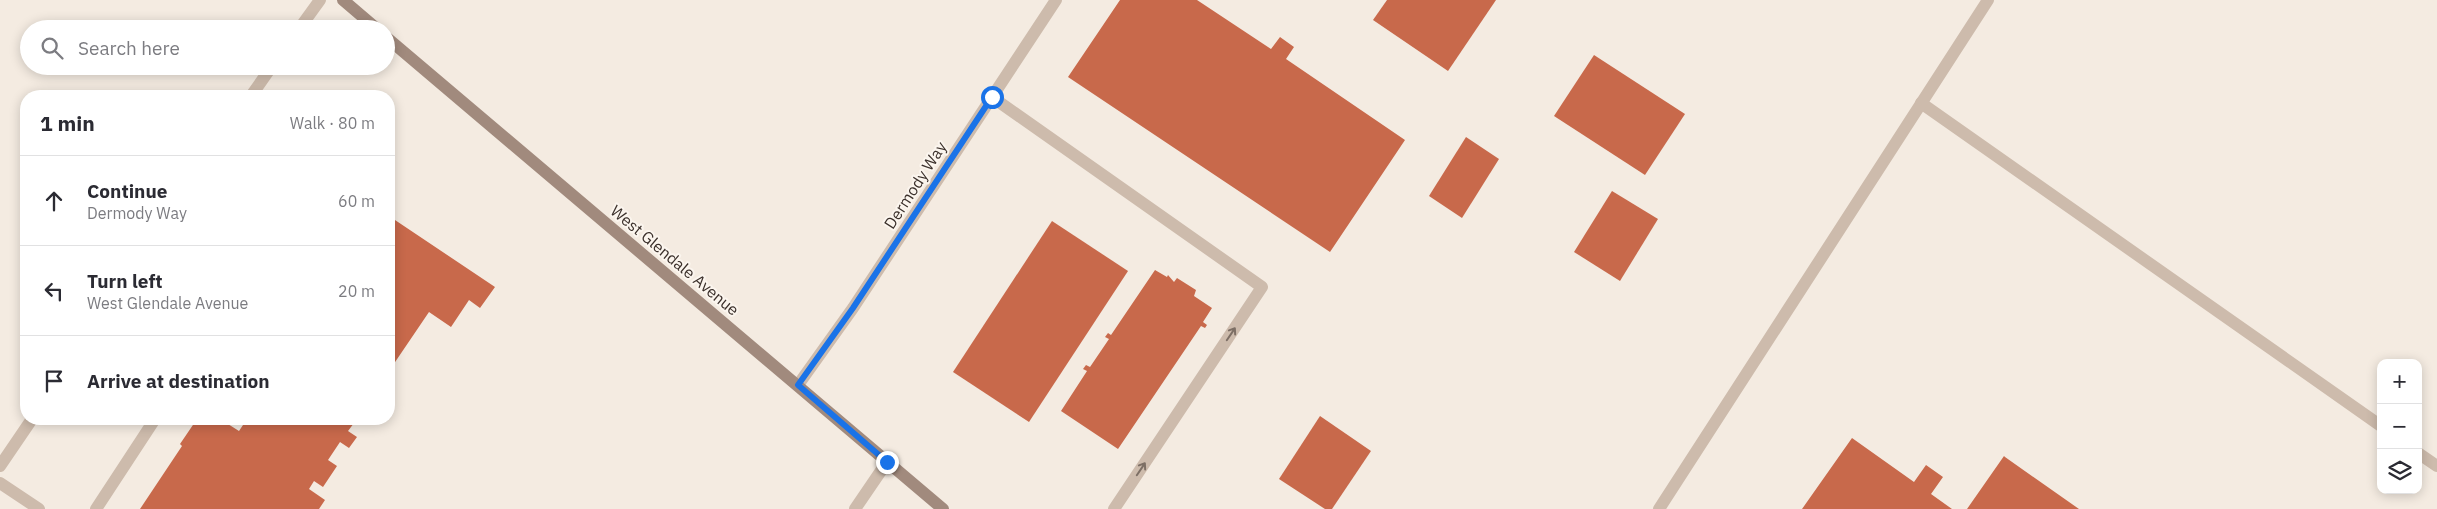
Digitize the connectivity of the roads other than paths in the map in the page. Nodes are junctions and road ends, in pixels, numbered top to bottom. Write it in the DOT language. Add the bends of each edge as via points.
graph roads {
  1 [pos="320,0"];
  2 [pos="343,0"];
  3 [pos="1056,0"];
  4 [pos="1988,0"];
  5 [pos="306,20"];
  6 [pos="366,20"];
  7 [pos="395,44"];
  8 [pos="266,75"];
  9 [pos="256,90"];
  10 [pos="992,97"];
  11 [pos="1921,103"];
  12 [pos="798,385"];
  13 [pos="2377,423"];
  14 [pos="28,425"];
  15 [pos="151,425"];
  16 [pos="2422,456"];
  17 [pos="887,462"];
  18 [pos="0,466"];
  19 [pos="2437,466"];
  20 [pos="0,483"];
  21 [pos="39,509"];
  22 [pos="96,509"];
  23 [pos="855,509"];
  24 [pos="943,509"];
  25 [pos="1114,509"];
  26 [pos="1659,509"];
  1 -- 5 [label="street"];
  2 -- 6 [label="main road"];
  3 -- 10 [label="street, Dermody Way"];
  4 -- 11 [label="street"];
  7 -- 12 [label="main road, West Glendale Avenue"];
  8 -- 9 [label="street"];
  10 -- 12 [label="street, Dermody Way" via="853,308"];
  25 -- 10 [label="street, one-way" via="1262,287"];
  11 -- 13 [label="street"];
  11 -- 26 [label="street"];
  12 -- 17 [label="main road, West Glendale Avenue"];
  14 -- 18 [label="street"];
  15 -- 22 [label="street"];
  16 -- 19 [label="street"];
  17 -- 23 [label="street"];
  17 -- 24 [label="main road, West Glendale Avenue"];
  20 -- 21 [label="street"];
}
